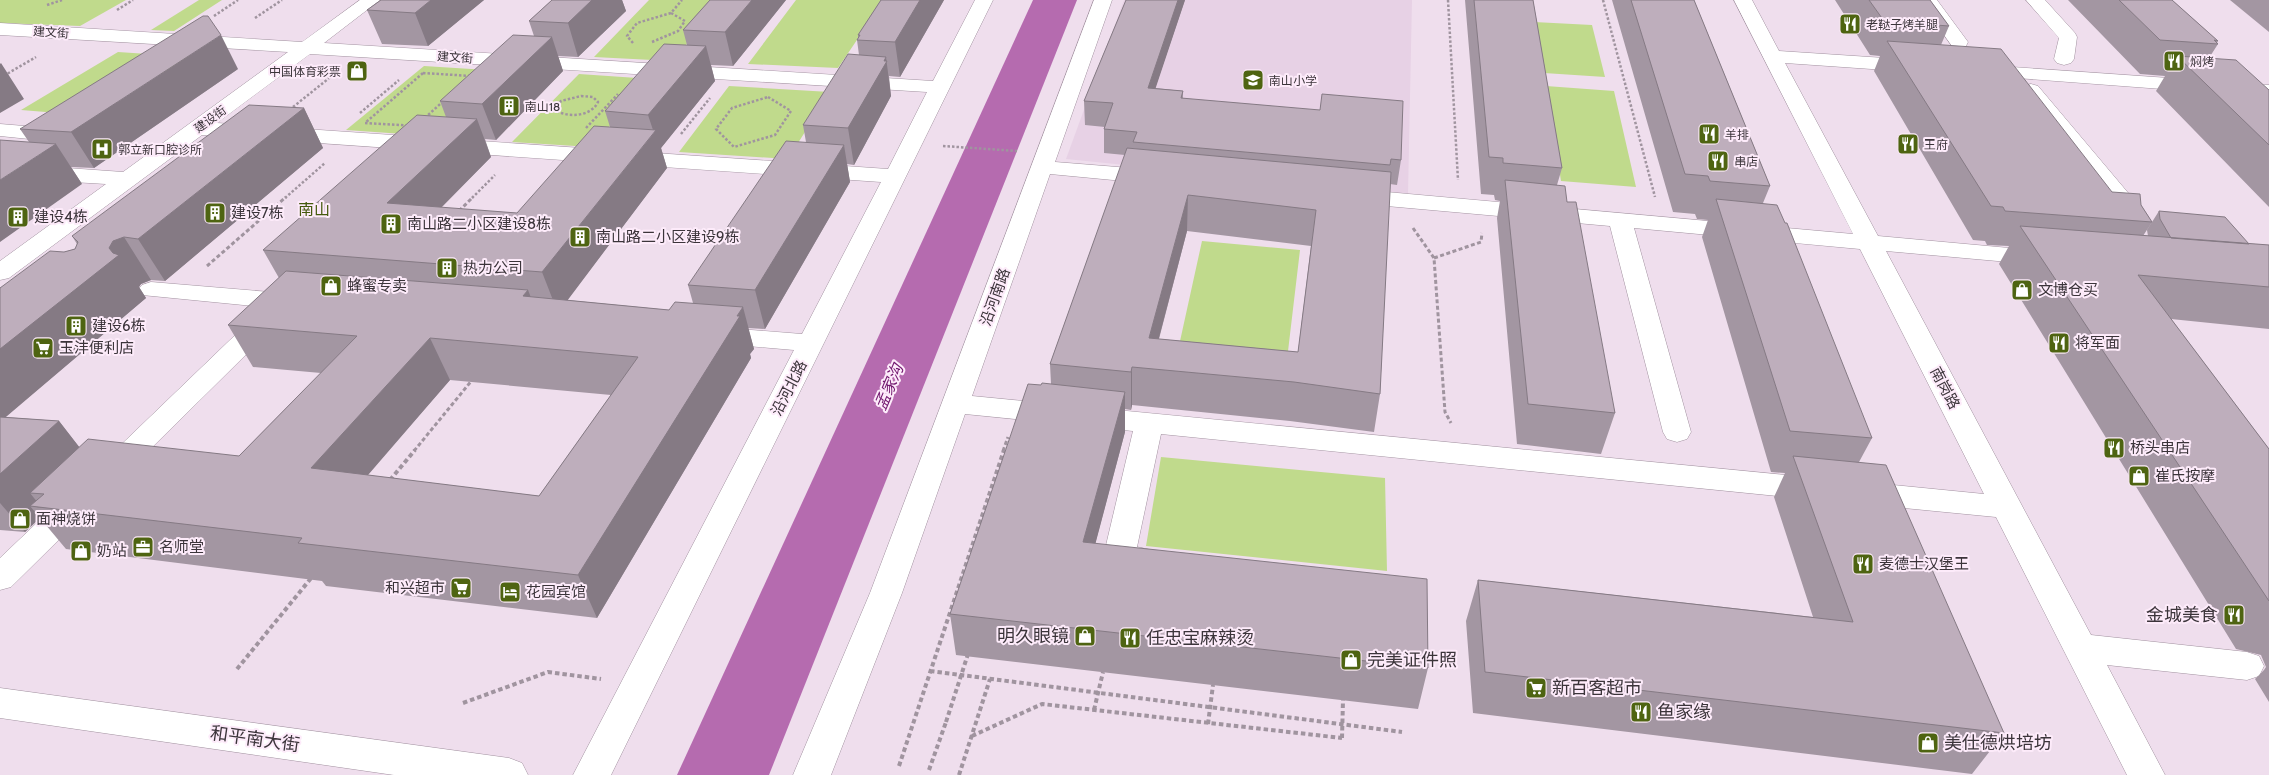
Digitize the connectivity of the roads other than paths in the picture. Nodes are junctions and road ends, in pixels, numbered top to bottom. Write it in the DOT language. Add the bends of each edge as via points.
graph roads {
  1 [pos="371,0"];
  2 [pos="984,0"];
  3 [pos="1103,0"];
  4 [pos="1743,0"];
  5 [pos="1928,0"];
  6 [pos="2035,0"];
  7 [pos="0,29"];
  8 [pos="1959,42"];
  9 [pos="306,48"];
  10 [pos="1772,56"];
  11 [pos="2064,58"];
  12 [pos="1931,67"];
  13 [pos="2205,67"];
  14 [pos="1969,70"];
  15 [pos="2018,73"];
  16 [pos="941,87"];
  17 [pos="2226,88"];
  18 [pos="2269,91"];
  19 [pos="2248,108"];
  20 [pos="197,128"];
  21 [pos="0,130"];
  22 [pos="1045,160"];
  23 [pos="6,167"];
  24 [pos="778,168"];
  25 [pos="896,176"];
  26 [pos="128,179"];
  27 [pos="1180,179"];
  28 [pos="761,193"];
  29 [pos="1327,193"];
  30 [pos="1620,220"];
  31 [pos="1870,244"];
  32 [pos="2138,246"];
  33 [pos="2066,260"];
  34 [pos="0,275"];
  35 [pos="30,280"];
  36 [pos="151,290"];
  37 [pos="286,301"];
  38 [pos="315,303"];
  39 [pos="687,333"];
  40 [pos="812,343"];
  41 [pos="956,404"];
  42 [pos="1149,423"];
  43 [pos="1677,432"];
  44 [pos="2007,507"];
  45 [pos="1177,563"];
  46 [pos="0,578"];
  47 [pos="2081,648"];
  48 [pos="2247,666"];
  49 [pos="0,703"];
  50 [pos="509,775"];
  51 [pos="592,775"];
  52 [pos="812,775"];
  53 [pos="2146,775"];
  1 -- 9 [label="street, 建设街"];
  2 -- 16 [label="street, 沿河北路"];
  3 -- 22 [label="street, 沿河南路"];
  4 -- 10 [label="street, 南岗路"];
  5 -- 8 [label="street"];
  6 -- 11 [label="street" via="2068,37"];
  7 -- 9 [label="street, 建文街"];
  9 -- 16 [label="street, 建文街"];
  9 -- 20 [label="street, 建设街"];
  10 -- 12 [label="street"];
  10 -- 31 [label="street, 南岗路"];
  13 -- 17 [label="street"];
  14 -- 15 [label="street"];
  15 -- 17 [label="street"];
  15 -- 32 [label="street" via="2132,212 2134,238"];
  16 -- 25 [label="street, 沿河北路"];
  17 -- 18 [label="street"];
  17 -- 19 [label="street"];
  20 -- 24 [label="street" via="330,138 358,131 519,151"];
  20 -- 26 [label="street, 建设街"];
  21 -- 23 [label="street" via="61,135"];
  22 -- 27 [label="street"];
  22 -- 41 [label="street, 沿河南路"];
  23 -- 26 [label="street"];
  24 -- 25 [label="street"];
  24 -- 28 [label="street"];
  25 -- 40 [label="street, 沿河北路"];
  26 -- 34 [label="street, 建设街"];
  29 -- 30 [label="street"];
  30 -- 31 [label="street"];
  30 -- 43 [label="street"];
  31 -- 33 [label="street"];
  31 -- 44 [label="street, 南岗路"];
  34 -- 35 [label="street"];
  36 -- 37 [label="street"];
  37 -- 38 [label="street"];
  37 -- 46 [label="street"];
  39 -- 40 [label="street"];
  40 -- 51 [label="street, 沿河北路"];
  41 -- 42 [label="street"];
  41 -- 52 [label="street, 沿河南路" via="886,594"];
  42 -- 44 [label="street"];
  42 -- 45 [label="street" via="1119,558"];
  44 -- 47 [label="street, 南岗路"];
  47 -- 48 [label="street"];
  47 -- 53 [label="street, 南岗路"];
  49 -- 50 [label="street, 和平南大街"];
}
